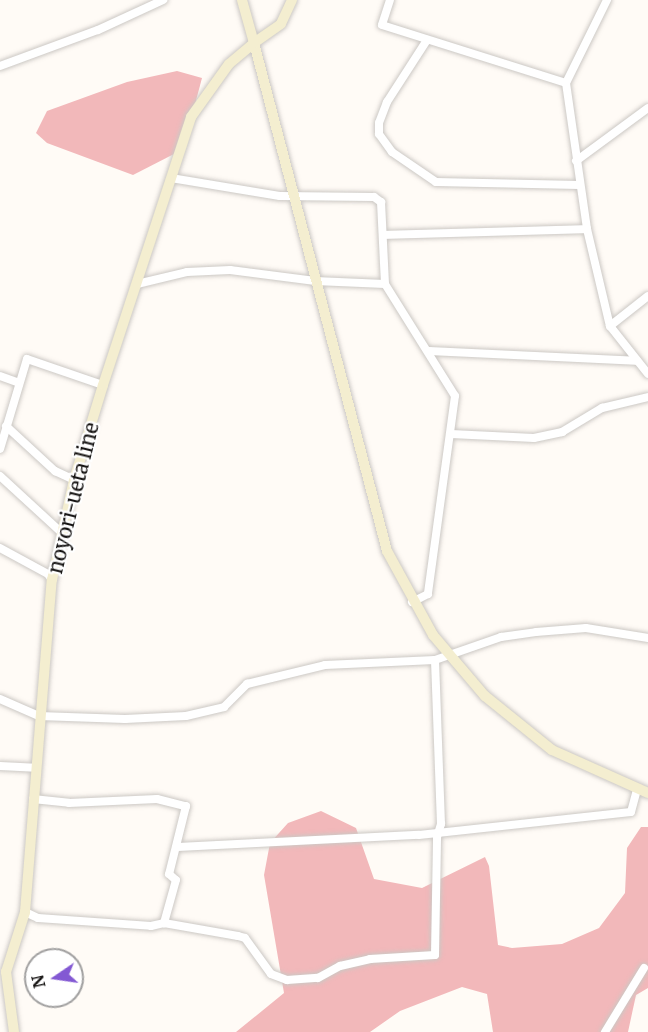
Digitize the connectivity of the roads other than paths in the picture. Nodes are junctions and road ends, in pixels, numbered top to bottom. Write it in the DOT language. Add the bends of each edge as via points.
graph roads {
  1 [pos="163,0"];
  2 [pos="242,0"];
  3 [pos="292,0"];
  4 [pos="390,0"];
  5 [pos="607,0"];
  6 [pos="427,40"];
  7 [pos="254,43"];
  8 [pos="0,66"];
  9 [pos="566,83"];
  10 [pos="648,108"];
  11 [pos="576,160"];
  12 [pos="171,178"];
  13 [pos="579,185"];
  14 [pos="293,197"];
  15 [pos="587,229"];
  16 [pos="385,235"];
  17 [pos="315,281"];
  18 [pos="137,284"];
  19 [pos="385,284"];
  20 [pos="648,296"];
  21 [pos="610,326"];
  22 [pos="428,351"];
  23 [pos="637,361"];
  24 [pos="648,374"];
  25 [pos="0,376"];
  26 [pos="19,383"];
  27 [pos="102,385"];
  28 [pos="648,397"];
  29 [pos="6,426"];
  30 [pos="451,434"];
  31 [pos="0,449"];
  32 [pos="0,476"];
  33 [pos="74,480"];
  34 [pos="62,533"];
  35 [pos="0,548"];
  36 [pos="52,580"];
  37 [pos="412,602"];
  38 [pos="648,638"];
  39 [pos="448,656"];
  40 [pos="435,660"];
  41 [pos="0,699"];
  42 [pos="39,716"];
  43 [pos="0,766"];
  44 [pos="35,768"];
  45 [pos="642,791"];
  46 [pos="33,799"];
  47 [pos="438,832"];
  48 [pos="178,847"];
  49 [pos="25,912"];
  50 [pos="164,923"];
  51 [pos="644,968"];
  52 [pos="14,1032"];
  53 [pos="605,1032"];
  1 -- 8 [label="street" via="98,30"];
  2 -- 7 [label="main road"];
  3 -- 7 [label="main road, noyori-ueta line" via="281,24"];
  4 -- 6 [label="street" via="382,25"];
  5 -- 9 [label="street"];
  6 -- 9 [label="street"];
  6 -- 13 [label="street" via="387,102 379,123 379,134 392,152 436,183"];
  7 -- 12 [label="main road, noyori-ueta line" via="229,64 191,117"];
  7 -- 14 [label="main road"];
  9 -- 11 [label="street"];
  10 -- 11 [label="street"];
  11 -- 13 [label="street"];
  12 -- 14 [label="street"];
  12 -- 18 [label="main road, noyori-ueta line"];
  13 -- 15 [label="street"];
  14 -- 16 [label="street" via="378,198 381,231"];
  14 -- 17 [label="main road"];
  15 -- 16 [label="street"];
  15 -- 21 [label="street"];
  16 -- 19 [label="street"];
  17 -- 18 [label="street" via="230,270 187,272"];
  17 -- 19 [label="street"];
  17 -- 37 [label="main road" via="373,510 387,551"];
  18 -- 27 [label="main road, noyori-ueta line"];
  19 -- 22 [label="street"];
  20 -- 21 [label="street"];
  21 -- 23 [label="street"];
  22 -- 23 [label="street"];
  22 -- 30 [label="street" via="455,396"];
  23 -- 24 [label="street"];
  25 -- 26 [label="street"];
  26 -- 27 [label="street" via="27,359"];
  26 -- 29 [label="street"];
  27 -- 33 [label="main road, noyori-ueta line"];
  28 -- 30 [label="street" via="602,408 562,432 534,438"];
  29 -- 31 [label="street"];
  29 -- 33 [label="street" via="55,471"];
  30 -- 37 [label="street" via="428,594"];
  32 -- 34 [label="street"];
  33 -- 34 [label="main road, noyori-ueta line"];
  34 -- 36 [label="main road, noyori-ueta line"];
  35 -- 36 [label="street" via="48,574"];
  36 -- 42 [label="main road, noyori-ueta line"];
  37 -- 39 [label="main road"];
  38 -- 39 [label="street" via="586,628 536,632 501,638"];
  39 -- 40 [label="street"];
  39 -- 45 [label="main road" via="485,696 531,735 575,762"];
  40 -- 42 [label="street" via="326,665 247,684 224,707 186,716"];
  40 -- 47 [label="street" via="441,824"];
  41 -- 42 [label="street"];
  42 -- 44 [label="main road, noyori-ueta line"];
  43 -- 44 [label="street"];
  44 -- 46 [label="main road, noyori-ueta line"];
  45 -- 47 [label="street" via="631,812"];
  46 -- 48 [label="street" via="69,803 157,799 179,802 188,811"];
  46 -- 49 [label="main road, noyori-ueta line"];
  47 -- 48 [label="street"];
  47 -- 50 [label="street" via="435,955 370,959 340,966 318,978 287,981 271,974 245,938"];
  48 -- 50 [label="street" via="170,874 176,880"];
  49 -- 50 [label="street" via="38,918 151,926"];
  49 -- 52 [label="main road, noyori-ueta line" via="6,972"];
  51 -- 53 [label="street"];
}
